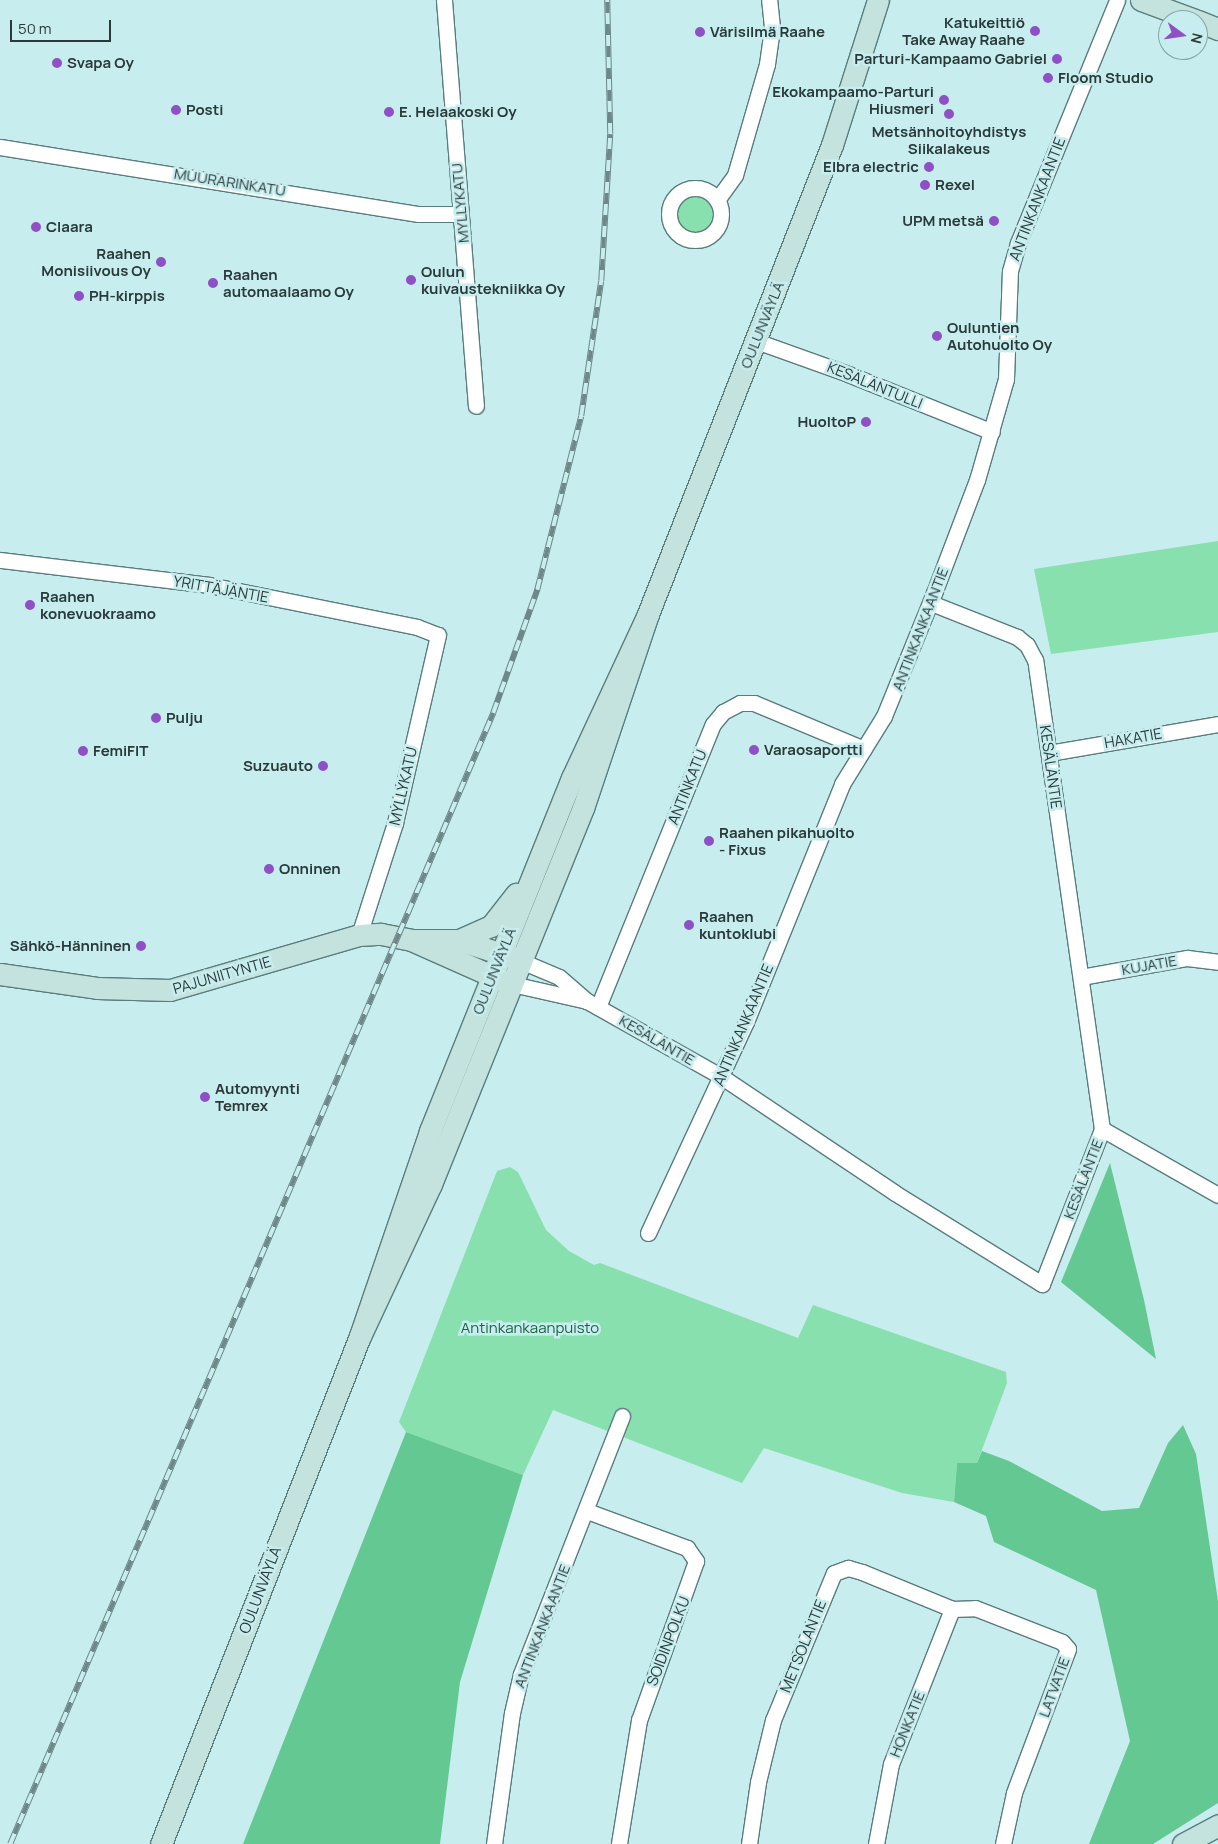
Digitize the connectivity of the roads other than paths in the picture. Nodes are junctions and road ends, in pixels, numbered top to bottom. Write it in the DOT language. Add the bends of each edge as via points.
graph roads {
  1 [pos="444,0"];
  2 [pos="769,0"];
  3 [pos="868,0"];
  4 [pos="878,0"];
  5 [pos="1117,0"];
  6 [pos="1141,0"];
  7 [pos="1168,10"];
  8 [pos="868,32"];
  9 [pos="0,147"];
  10 [pos="717,200"];
  11 [pos="461,214"];
  12 [pos="756,341"];
  13 [pos="476,406"];
  14 [pos="992,432"];
  15 [pos="0,560"];
  16 [pos="930,603"];
  17 [pos="438,635"];
  18 [pos="639,637"];
  19 [pos="1218,724"];
  20 [pos="864,749"];
  21 [pos="1049,753"];
  22 [pos="553,826"];
  23 [pos="359,935"];
  24 [pos="411,940"];
  25 [pos="459,940"];
  26 [pos="501,954"];
  27 [pos="521,961"];
  28 [pos="1218,962"];
  29 [pos="0,974"];
  30 [pos="1081,977"];
  31 [pos="502,980"];
  32 [pos="592,1004"];
  33 [pos="722,1077"];
  34 [pos="1102,1128"];
  35 [pos="1218,1195"];
  36 [pos="648,1233"];
  37 [pos="622,1416"];
  38 [pos="586,1511"];
  39 [pos="952,1608"];
  40 [pos="1218,1825"];
  41 [pos="1190,1842"];
  42 [pos="161,1844"];
  43 [pos="494,1844"];
  44 [pos="619,1844"];
  45 [pos="749,1844"];
  46 [pos="876,1844"];
  47 [pos="1003,1844"];
  1 -- 11 [label="street, MYLLYKATU"];
  2 -- 10 [label="street" via="772,42 767,64 735,175"];
  3 -- 8 [label="main road, OULUNVÄYLÄ"];
  4 -- 8 [label="main road, OULUNVÄYLÄ"];
  5 -- 14 [label="street, ANTINKANKAANTIE" via="1015,252 1009,279 1006,379"];
  6 -- 7 [label="main road"];
  8 -- 12 [label="main road, OULUNVÄYLÄ" via="832,145"];
  9 -- 11 [label="street, MUURARINKATU" via="419,214"];
  11 -- 13 [label="street, MYLLYKATU"];
  12 -- 14 [label="street, KESÄLÄNTULLI"];
  12 -- 18 [label="main road, OULUNVÄYLÄ"];
  14 -- 16 [label="street, ANTINKANKAANTIE"];
  15 -- 17 [label="street, YRITTÄJÄNTIE" via="209,585 417,627"];
  16 -- 20 [label="street, ANTINKANKAANTIE" via="893,697"];
  16 -- 21 [label="street, KESÄLÄNTIE" via="1017,637 1027,645 1035,660"];
  17 -- 23 [label="street, MYLLYKATU" via="395,823"];
  18 -- 22 [label="main road, OULUNVÄYLÄ"];
  18 -- 27 [label="main road, OULUNVÄYLÄ" via="598,768"];
  19 -- 21 [label="street, HAKATIE"];
  20 -- 32 [label="street, ANTINKATU" via="754,703 740,703 723,712 713,724"];
  20 -- 33 [label="street, ANTINKANKAANTIE" via="842,784 826,820"];
  21 -- 30 [label="street, KESÄLÄNTIE"];
  22 -- 25 [label="main road" via="539,844 519,890 505,911 482,931"];
  22 -- 26 [label="main road, OULUNVÄYLÄ"];
  23 -- 24 [label="main road, PAJUNIITYNTIE" via="381,934"];
  23 -- 29 [label="main road, PAJUNIITYNTIE" via="170,990 97,988"];
  24 -- 25 [label="main road, PAJUNIITYNTIE"];
  24 -- 31 [label="main road, PAJUNIITYNTIE"];
  25 -- 26 [label="main road, PAJUNIITYNTIE"];
  26 -- 27 [label="main road, PAJUNIITYNTIE"];
  26 -- 31 [label="main road, OULUNVÄYLÄ"];
  27 -- 31 [label="main road, OULUNVÄYLÄ"];
  27 -- 32 [label="street, KESÄLÄNTIE" via="559,977"];
  28 -- 30 [label="street, KUJATIE" via="1187,958"];
  30 -- 34 [label="street, KESÄLÄNTIE"];
  31 -- 32 [label="street, KESÄLÄNTIE"];
  31 -- 42 [label="main road, OULUNVÄYLÄ" via="431,1184 360,1336"];
  32 -- 33 [label="street, KESÄLÄNTIE"];
  33 -- 34 [label="street, KESÄLÄNTIE" via="895,1193 1042,1284"];
  33 -- 36 [label="street, ANTINKANKAANTIE"];
  34 -- 35 [label="street"];
  37 -- 38 [label="street, ANTINKANKAANTIE"];
  38 -- 43 [label="street, ANTINKANKAANTIE" via="516,1693"];
  38 -- 44 [label="street, SOIDINPOLKU" via="687,1548 696,1561 639,1720"];
  39 -- 45 [label="street, METSOLANTIE" via="862,1572 848,1568 834,1573 773,1720 758,1782"];
  39 -- 46 [label="street, HONKATIE" via="891,1764"];
  39 -- 47 [label="street, LATVATIE" via="975,1608 1062,1642 1068,1649 1014,1793"];
  40 -- 41 [label="main road"];
}
